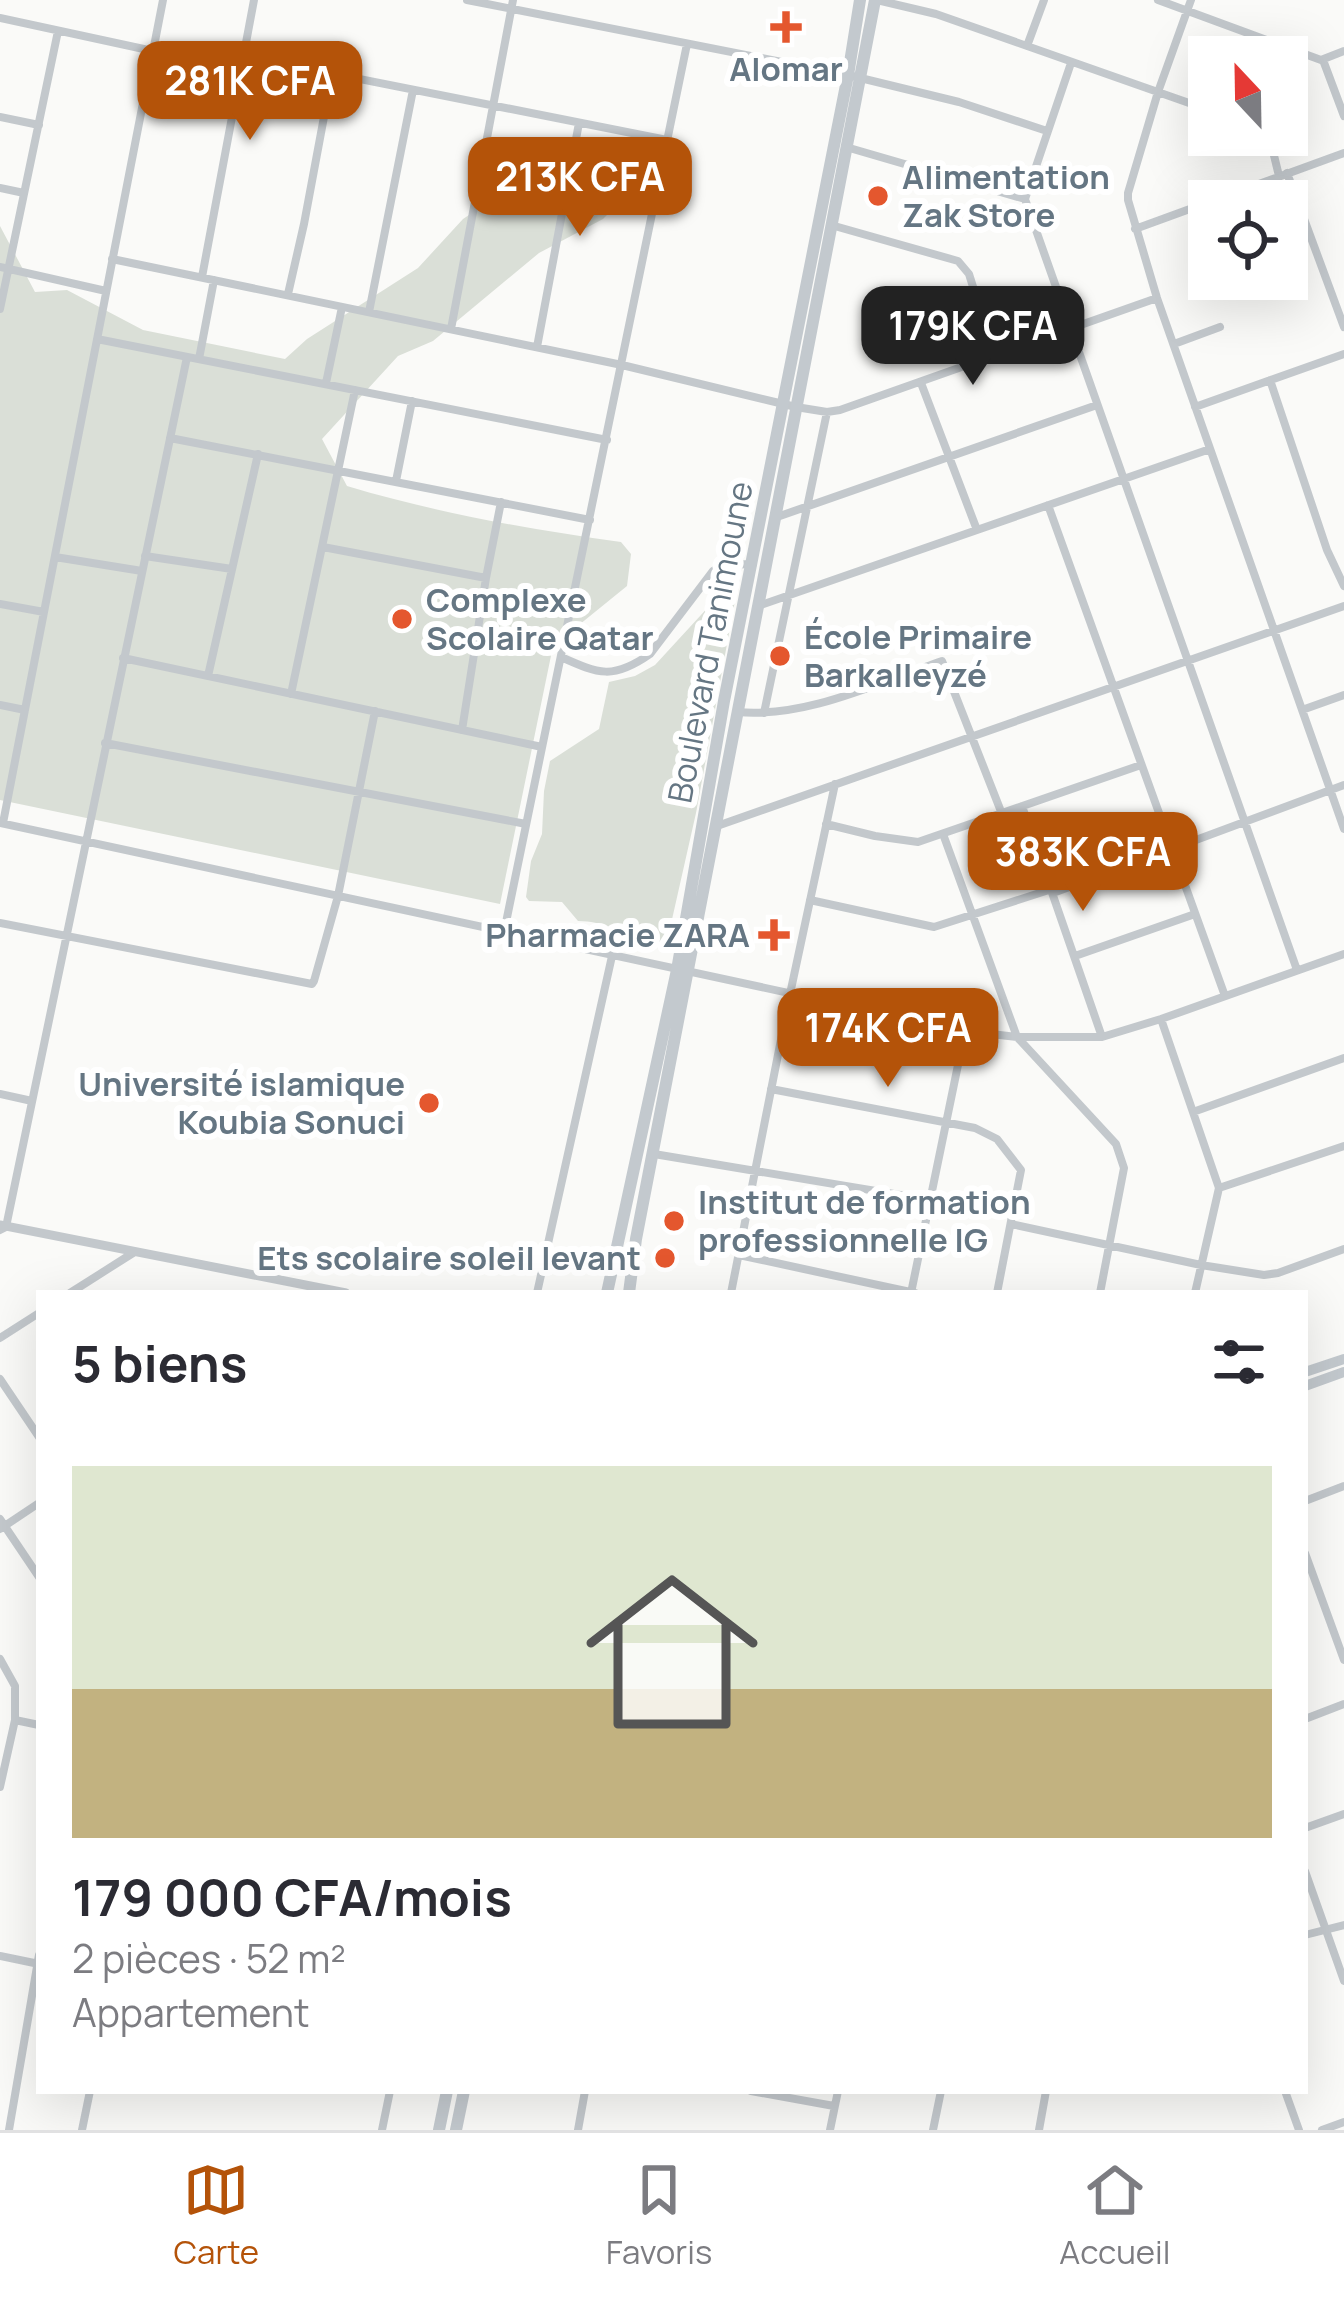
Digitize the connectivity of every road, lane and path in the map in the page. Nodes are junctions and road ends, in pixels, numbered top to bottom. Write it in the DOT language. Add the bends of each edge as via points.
graph roads {
  1 [pos="163,0"];
  2 [pos="254,0"];
  3 [pos="467,0"];
  4 [pos="860,0"];
  5 [pos="876,0"];
  6 [pos="1044,0"];
  7 [pos="1158,0"];
  8 [pos="512,4"];
  9 [pos="1190,5"];
  10 [pos="0,18"];
  11 [pos="58,31"];
  12 [pos="687,44"];
  13 [pos="1028,46"];
  14 [pos="153,51"];
  15 [pos="1344,51"];
  16 [pos="244,56"];
  17 [pos="1323,60"];
  18 [pos="1071,63"];
  19 [pos="332,74"];
  20 [pos="854,77"];
  21 [pos="412,90"];
  22 [pos="1158,92"];
  23 [pos="1188,103"];
  24 [pos="495,108"];
  25 [pos="1344,116"];
  26 [pos="0,117"];
  27 [pos="579,123"];
  28 [pos="39,125"];
  29 [pos="1047,131"];
  30 [pos="667,140"];
  31 [pos="846,147"];
  32 [pos="1344,153"];
  33 [pos="1276,156"];
  34 [pos="1283,175"];
  35 [pos="1269,180"];
  36 [pos="0,188"];
  37 [pos="24,194"];
  38 [pos="1025,200"];
  39 [pos="1188,209"];
  40 [pos="831,225"];
  41 [pos="1135,229"];
  42 [pos="112,259"];
  43 [pos="4,268"];
  44 [pos="202,277"];
  45 [pos="214,280"];
  46 [pos="106,291"];
  47 [pos="288,294"];
  48 [pos="1157,298"];
  49 [pos="342,307"];
  50 [pos="0,309"];
  51 [pos="370,312"];
  52 [pos="1220,327"];
  53 [pos="1344,327"];
  54 [pos="451,329"];
  55 [pos="1072,330"];
  56 [pos="97,339"];
  57 [pos="1174,344"];
  58 [pos="537,347"];
  59 [pos="1344,354"];
  60 [pos="187,357"];
  61 [pos="995,357"];
  62 [pos="200,359"];
  63 [pos="622,365"];
  64 [pos="1270,380"];
  65 [pos="326,383"];
  66 [pos="921,383"];
  67 [pos="355,390"];
  68 [pos="412,401"];
  69 [pos="789,405"];
  70 [pos="1097,405"];
  71 [pos="1195,407"];
  72 [pos="827,412"];
  73 [pos="170,438"];
  74 [pos="607,440"];
  75 [pos="1210,449"];
  76 [pos="258,454"];
  77 [pos="949,457"];
  78 [pos="338,469"];
  79 [pos="1122,478"];
  80 [pos="396,481"];
  81 [pos="501,502"];
  82 [pos="1048,505"];
  83 [pos="808,506"];
  84 [pos="776,518"];
  85 [pos="590,520"];
  86 [pos="977,530"];
  87 [pos="323,547"];
  88 [pos="145,556"];
  89 [pos="55,557"];
  90 [pos="753,564"];
  91 [pos="232,569"];
  92 [pos="142,572"];
  93 [pos="486,578"];
  94 [pos="1344,586"];
  95 [pos="791,595"];
  96 [pos="0,604"];
  97 [pos="1344,605"];
  98 [pos="758,606"];
  99 [pos="44,612"];
  100 [pos="1274,630"];
  101 [pos="561,657"];
  102 [pos="123,658"];
  103 [pos="1187,661"];
  104 [pos="208,676"];
  105 [pos="1114,686"];
  106 [pos="291,694"];
  107 [pos="1344,695"];
  108 [pos="0,705"];
  109 [pos="25,710"];
  110 [pos="1302,710"];
  111 [pos="375,711"];
  112 [pos="738,712"];
  113 [pos="764,713"];
  114 [pos="461,730"];
  115 [pos="973,736"];
  116 [pos="105,743"];
  117 [pos="542,747"];
  118 [pos="1141,765"];
  119 [pos="835,784"];
  120 [pos="1344,785"];
  121 [pos="1331,790"];
  122 [pos="359,792"];
  123 [pos="1022,806"];
  124 [pos="1002,814"];
  125 [pos="1244,820"];
  126 [pos="1,823"];
  127 [pos="526,824"];
  128 [pos="826,824"];
  129 [pos="717,826"];
  130 [pos="1344,829"];
  131 [pos="943,834"];
  132 [pos="85,841"];
  133 [pos="1171,848"];
  134 [pos="1053,891"];
  135 [pos="338,896"];
  136 [pos="810,900"];
  137 [pos="1195,914"];
  138 [pos="974,916"];
  139 [pos="0,923"];
  140 [pos="504,932"];
  141 [pos="65,936"];
  142 [pos="1344,954"];
  143 [pos="612,956"];
  144 [pos="1075,956"];
  145 [pos="1297,970"];
  146 [pos="683,971"];
  147 [pos="790,994"];
  148 [pos="1226,996"];
  149 [pos="1161,1019"];
  150 [pos="965,1031"];
  151 [pos="1102,1036"];
  152 [pos="1017,1037"];
  153 [pos="1344,1058"];
  154 [pos="771,1089"];
  155 [pos="0,1094"];
  156 [pos="32,1101"];
  157 [pos="1193,1112"];
  158 [pos="946,1124"];
  159 [pos="1344,1146"];
  160 [pos="654,1154"];
  161 [pos="755,1171"];
  162 [pos="1219,1188"];
  163 [pos="930,1200"];
  164 [pos="1011,1224"];
  165 [pos="2,1228"];
  166 [pos="1109,1244"];
  167 [pos="1344,1250"];
  168 [pos="135,1252"];
  169 [pos="739,1255"];
  170 [pos="1201,1265"];
  171 [pos="75,1290"];
  172 [pos="331,1290"];
  173 [pos="538,1290"];
  174 [pos="609,1290"];
  175 [pos="629,1290"];
  176 [pos="732,1290"];
  177 [pos="899,1290"];
  178 [pos="914,1290"];
  179 [pos="999,1290"];
  180 [pos="1101,1290"];
  181 [pos="1196,1290"];
  182 [pos="36,1315"];
  183 [pos="0,1338"];
  184 [pos="1344,1359"];
  185 [pos="1308,1371"];
  186 [pos="1344,1372"];
  187 [pos="0,1379"];
  188 [pos="1308,1385"];
  189 [pos="36,1433"];
  190 [pos="1344,1486"];
  191 [pos="1308,1500"];
  192 [pos="36,1505"];
  193 [pos="2,1525"];
  194 [pos="1308,1561"];
  195 [pos="36,1573"];
  196 [pos="0,1659"];
  197 [pos="1344,1660"];
  198 [pos="1344,1704"];
  199 [pos="1308,1718"];
  200 [pos="15,1720"];
  201 [pos="36,1724"];
  202 [pos="0,1787"];
  203 [pos="1344,1814"];
  204 [pos="1308,1827"];
  205 [pos="1308,1880"];
  206 [pos="1344,1925"];
  207 [pos="1326,1931"];
  208 [pos="1308,1934"];
  209 [pos="0,1956"];
  210 [pos="36,1961"];
  211 [pos="36,1973"];
  212 [pos="1344,1982"];
  213 [pos="89,2094"];
  214 [pos="389,2094"];
  215 [pos="446,2094"];
  216 [pos="464,2094"];
  217 [pos="584,2094"];
  218 [pos="768,2094"];
  219 [pos="837,2094"];
  220 [pos="940,2094"];
  221 [pos="1045,2094"];
  222 [pos="1286,2094"];
  223 [pos="835,2106"];
  224 [pos="1344,2122"];
  225 [pos="440,2127"];
  226 [pos="934,2128"];
  227 [pos="459,2129"];
  228 [pos="9,2130"];
  229 [pos="82,2130"];
  230 [pos="382,2130"];
  231 [pos="578,2130"];
  232 [pos="830,2130"];
  233 [pos="951,2130"];
  234 [pos="1039,2130"];
  235 [pos="1299,2130"];
  236 [pos="1322,2130"];
  1 -- 14 [label="street"];
  2 -- 16 [label="street"];
  3 -- 8 [label="street"];
  4 -- 20 [label="main road, Boulevard Tanimoune"];
  5 -- 13 [label="street"];
  5 -- 20 [label="main road, Boulevard Tanimoune"];
  6 -- 13 [label="street"];
  7 -- 9 [label="street"];
  8 -- 12 [label="street"];
  8 -- 24 [label="street"];
  9 -- 17 [label="street"];
  9 -- 22 [label="street"];
  10 -- 11 [label="street"];
  11 -- 14 [label="street"];
  11 -- 28 [label="street"];
  12 -- 20 [label="street"];
  12 -- 30 [label="street"];
  13 -- 18 [label="street"];
  14 -- 42 [label="street"];
  15 -- 17 [label="street"];
  16 -- 19 [label="street"];
  16 -- 44 [label="street"];
  17 -- 25 [label="street"];
  18 -- 22 [label="street"];
  18 -- 29 [label="street"];
  19 -- 21 [label="street"];
  19 -- 47 [label="street"];
  20 -- 29 [label="street"];
  20 -- 31 [label="main road, Boulevard Tanimoune"];
  20 -- 69 [label="main road, Boulevard Tanimoune"];
  21 -- 24 [label="street"];
  21 -- 51 [label="street"];
  22 -- 23 [label="street"];
  22 -- 41 [label="street" via="1128,194"];
  24 -- 27 [label="street"];
  24 -- 54 [label="street"];
  26 -- 28 [label="street"];
  27 -- 30 [label="street"];
  27 -- 58 [label="street"];
  28 -- 37 [label="street"];
  29 -- 38 [label="street"];
  30 -- 63 [label="street"];
  31 -- 38 [label="street"];
  31 -- 40 [label="main road, Boulevard Tanimoune"];
  32 -- 34 [label="street"];
  33 -- 34 [label="street"];
  34 -- 35 [label="street"];
  34 -- 53 [label="street"];
  36 -- 37 [label="street"];
  37 -- 43 [label="street"];
  38 -- 55 [label="street"];
  39 -- 41 [label="street"];
  40 -- 61 [label="street" via="958,261"];
  40 -- 69 [label="main road, Boulevard Tanimoune"];
  41 -- 48 [label="street"];
  42 -- 44 [label="street"];
  42 -- 46 [label="street"];
  43 -- 46 [label="street"];
  43 -- 50 [label="street"];
  44 -- 45 [label="street"];
  45 -- 47 [label="street"];
  45 -- 62 [label="street"];
  46 -- 56 [label="street"];
  47 -- 49 [label="street"];
  48 -- 55 [label="street"];
  48 -- 57 [label="street"];
  49 -- 51 [label="street"];
  49 -- 65 [label="street"];
  51 -- 54 [label="street"];
  52 -- 57 [label="street"];
  54 -- 58 [label="street"];
  55 -- 61 [label="street"];
  55 -- 70 [label="street"];
  56 -- 60 [label="street"];
  56 -- 89 [label="street"];
  57 -- 71 [label="street"];
  58 -- 63 [label="street"];
  59 -- 64 [label="street"];
  60 -- 62 [label="street"];
  60 -- 73 [label="street"];
  61 -- 66 [label="street"];
  62 -- 65 [label="street"];
  63 -- 69 [label="street"];
  63 -- 74 [label="street"];
  64 -- 71 [label="street"];
  64 -- 94 [label="street"];
  65 -- 67 [label="street"];
  66 -- 72 [label="street"];
  66 -- 77 [label="street"];
  67 -- 68 [label="street"];
  67 -- 78 [label="street"];
  68 -- 74 [label="street"];
  68 -- 80 [label="street"];
  69 -- 72 [label="street"];
  69 -- 84 [label="main road, Boulevard Tanimoune"];
  69 -- 90 [label="main road, Boulevard Tanimoune"];
  70 -- 77 [label="street"];
  70 -- 79 [label="street"];
  71 -- 75 [label="street"];
  72 -- 83 [label="street"];
  73 -- 76 [label="street"];
  73 -- 88 [label="street"];
  74 -- 85 [label="street"];
  75 -- 79 [label="street"];
  75 -- 100 [label="street"];
  76 -- 78 [label="street"];
  76 -- 91 [label="street"];
  77 -- 83 [label="street"];
  77 -- 86 [label="street"];
  78 -- 80 [label="street"];
  78 -- 87 [label="street"];
  79 -- 82 [label="street"];
  79 -- 103 [label="street"];
  80 -- 81 [label="street"];
  81 -- 85 [label="street"];
  81 -- 93 [label="street"];
  82 -- 86 [label="street"];
  82 -- 105 [label="street"];
  83 -- 84 [label="street"];
  83 -- 95 [label="street"];
  84 -- 98 [label="main road, Boulevard Tanimoune"];
  85 -- 101 [label="street"];
  86 -- 95 [label="street"];
  87 -- 93 [label="street"];
  87 -- 106 [label="street"];
  88 -- 91 [label="street"];
  88 -- 92 [label="street"];
  89 -- 92 [label="street"];
  89 -- 99 [label="street"];
  90 -- 101 [label="street" via="713,571 637,663 597,673"];
  90 -- 146 [label="main road, Boulevard Tanimoune"];
  91 -- 104 [label="street"];
  92 -- 102 [label="street"];
  93 -- 114 [label="street"];
  95 -- 98 [label="street"];
  95 -- 113 [label="street"];
  96 -- 99 [label="street"];
  97 -- 100 [label="street"];
  98 -- 112 [label="main road, Boulevard Tanimoune"];
  99 -- 109 [label="street"];
  100 -- 103 [label="street"];
  100 -- 110 [label="street"];
  101 -- 117 [label="street"];
  102 -- 104 [label="street"];
  102 -- 116 [label="street"];
  103 -- 105 [label="street"];
  103 -- 125 [label="street"];
  104 -- 106 [label="street"];
  105 -- 115 [label="street"];
  105 -- 118 [label="street"];
  106 -- 111 [label="street"];
  107 -- 110 [label="street"];
  108 -- 109 [label="street"];
  109 -- 126 [label="street"];
  110 -- 121 [label="street"];
  111 -- 114 [label="street"];
  111 -- 122 [label="street"];
  112 -- 113 [label="street"];
  112 -- 129 [label="main road, Boulevard Tanimoune"];
  113 -- 115 [label="street" via="942,661"];
  114 -- 117 [label="street"];
  115 -- 119 [label="street"];
  115 -- 124 [label="street"];
  116 -- 122 [label="street"];
  116 -- 132 [label="street"];
  117 -- 127 [label="street"];
  118 -- 123 [label="street"];
  118 -- 133 [label="street"];
  119 -- 128 [label="street"];
  119 -- 129 [label="street"];
  120 -- 121 [label="street"];
  121 -- 125 [label="street"];
  121 -- 130 [label="street"];
  122 -- 127 [label="street"];
  122 -- 135 [label="street"];
  123 -- 124 [label="street"];
  123 -- 134 [label="street"];
  124 -- 131 [label="street"];
  125 -- 133 [label="street"];
  125 -- 145 [label="street"];
  126 -- 132 [label="street"];
  127 -- 140 [label="street"];
  128 -- 131 [label="street" via="918,842"];
  128 -- 136 [label="street"];
  129 -- 146 [label="main road, Boulevard Tanimoune"];
  131 -- 138 [label="street"];
  132 -- 135 [label="street"];
  132 -- 141 [label="street"];
  133 -- 134 [label="street"];
  133 -- 137 [label="street"];
  134 -- 138 [label="street"];
  134 -- 144 [label="street"];
  135 -- 140 [label="street"];
  135 -- 141 [label="street" via="308,985"];
  136 -- 138 [label="street" via="934,927"];
  136 -- 147 [label="street"];
  137 -- 144 [label="street"];
  137 -- 148 [label="street"];
  138 -- 152 [label="street"];
  139 -- 141 [label="street"];
  140 -- 143 [label="street"];
  141 -- 156 [label="street"];
  142 -- 145 [label="street"];
  143 -- 146 [label="street"];
  143 -- 173 [label="street"];
  144 -- 151 [label="street"];
  145 -- 148 [label="street"];
  146 -- 147 [label="street"];
  146 -- 160 [label="main road, Boulevard Tanimoune"];
  146 -- 174 [label="main road, Boulevard Tanimoune"];
  147 -- 150 [label="street"];
  147 -- 154 [label="street"];
  148 -- 149 [label="street"];
  149 -- 151 [label="street"];
  149 -- 157 [label="street"];
  150 -- 152 [label="street"];
  150 -- 158 [label="street"];
  151 -- 152 [label="street"];
  152 -- 166 [label="street" via="1122,1156"];
  153 -- 157 [label="street"];
  154 -- 158 [label="street"];
  154 -- 161 [label="street"];
  155 -- 156 [label="street"];
  156 -- 165 [label="street"];
  157 -- 162 [label="street"];
  158 -- 163 [label="street"];
  158 -- 164 [label="street" via="992,1135 1016,1160"];
  159 -- 162 [label="street"];
  160 -- 161 [label="street"];
  160 -- 175 [label="main road, Boulevard Tanimoune"];
  161 -- 163 [label="street"];
  161 -- 169 [label="street"];
  162 -- 170 [label="street"];
  163 -- 178 [label="street"];
  164 -- 166 [label="street"];
  164 -- 179 [label="street"];
  165 -- 168 [label="street"];
  166 -- 170 [label="street"];
  166 -- 180 [label="street"];
  167 -- 170 [label="street" via="1271,1274"];
  168 -- 171 [label="street"];
  168 -- 172 [label="street"];
  169 -- 176 [label="street"];
  169 -- 177 [label="street"];
  170 -- 181 [label="street"];
  182 -- 183 [label="street"];
  184 -- 185 [label="main road"];
  186 -- 188 [label="main road"];
  187 -- 189 [label="street"];
  190 -- 191 [label="street"];
  192 -- 193 [label="street"];
  193 -- 195 [label="street"];
  194 -- 197 [label="street"];
  196 -- 200 [label="street" via="16,1686"];
  198 -- 199 [label="street"];
  200 -- 201 [label="street"];
  200 -- 202 [label="street"];
  203 -- 204 [label="street"];
  205 -- 207 [label="street"];
  206 -- 207 [label="street"];
  207 -- 208 [label="street"];
  207 -- 212 [label="street"];
  209 -- 210 [label="street"];
  211 -- 228 [label="street"];
  213 -- 229 [label="street"];
  214 -- 230 [label="street"];
  215 -- 225 [label="main road"];
  216 -- 227 [label="main road"];
  217 -- 231 [label="street"];
  218 -- 223 [label="street"];
  219 -- 223 [label="street"];
  220 -- 226 [label="street"];
  221 -- 234 [label="street"];
  222 -- 235 [label="street"];
  223 -- 232 [label="street"];
  224 -- 236 [label="street"];
  225 -- 227 [label="street"];
  226 -- 233 [label="street"];
}
